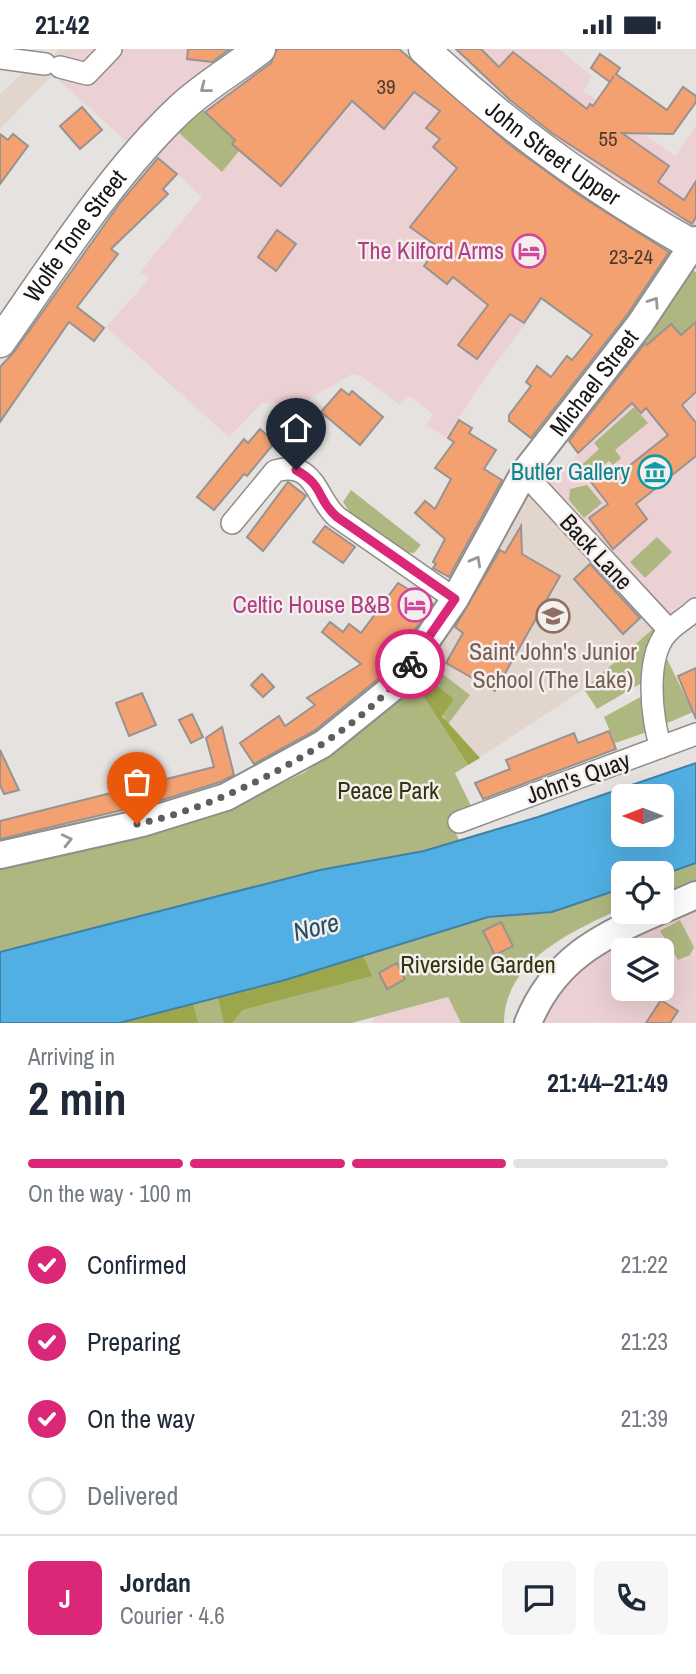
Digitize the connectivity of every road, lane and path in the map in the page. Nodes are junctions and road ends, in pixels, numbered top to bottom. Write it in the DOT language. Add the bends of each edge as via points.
graph roads {
  1 [pos="111,49"];
  2 [pos="260,49"];
  3 [pos="424,49"];
  4 [pos="0,58"];
  5 [pos="695,244"];
  6 [pos="0,342"];
  7 [pos="524,473"];
  8 [pos="232,523"];
  9 [pos="455,599"];
  10 [pos="696,609"];
  11 [pos="668,630"];
  12 [pos="696,734"];
  13 [pos="661,747"];
  14 [pos="459,822"];
  15 [pos="0,855"];
  16 [pos="696,895"];
  17 [pos="674,905"];
  18 [pos="633,924"];
  19 [pos="528,1023"];
  1 -- 4 [label="street" via="87,74"];
  2 -- 6 [label="main road, Wolfe Tone Street, one-way" via="205,87 156,135 101,199"];
  3 -- 5 [label="main road, John Street Upper" via="464,87 552,155"];
  7 -- 5 [label="street, Michael Street, one-way" via="640,324"];
  9 -- 7 [label="street, Michael Street, one-way"];
  7 -- 11 [label="street, Back Lane"];
  8 -- 9 [label="street" via="275,471 296,470 313,480 325,507 337,517"];
  15 -- 9 [label="street, Michael Street, one-way" via="142,823 253,785 323,744 396,685"];
  10 -- 11 [label="street"];
  11 -- 13 [label="street" via="655,658 652,688 654,728"];
  12 -- 13 [label="street, John's Quay"];
  13 -- 14 [label="street, John's Quay"];
  16 -- 17 [label="street"];
  18 -- 19 [label="street" via="592,944 558,970"];
}
